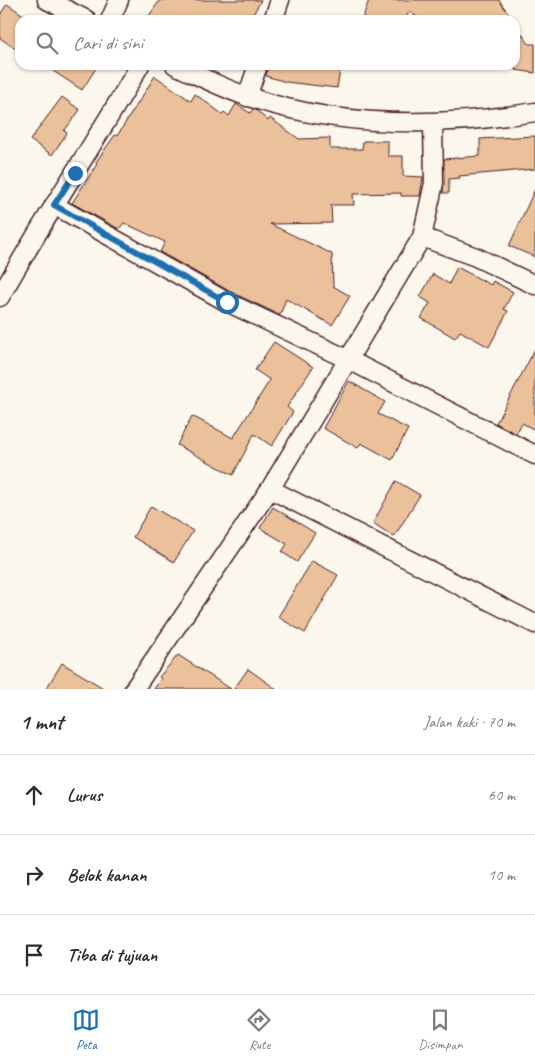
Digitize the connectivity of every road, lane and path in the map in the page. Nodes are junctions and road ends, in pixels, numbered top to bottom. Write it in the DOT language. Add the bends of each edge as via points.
graph roads {
  1 [pos="48,0"];
  2 [pos="119,0"];
  3 [pos="280,0"];
  4 [pos="77,15"];
  5 [pos="112,15"];
  6 [pos="275,15"];
  7 [pos="137,70"];
  8 [pos="186,70"];
  9 [pos="256,70"];
  10 [pos="247,97"];
  11 [pos="535,112"];
  12 [pos="433,123"];
  13 [pos="54,205"];
  14 [pos="422,237"];
  15 [pos="535,285"];
  16 [pos="0,297"];
  17 [pos="349,360"];
  18 [pos="535,455"];
  19 [pos="270,489"];
  20 [pos="535,624"];
  21 [pos="134,689"];
  1 -- 4 [label="street"];
  2 -- 5 [label="street"];
  3 -- 6 [label="street"];
  7 -- 13 [label="street"];
  8 -- 10 [label="street"];
  9 -- 10 [label="street"];
  10 -- 12 [label="street" via="301,112"];
  11 -- 12 [label="street"];
  12 -- 14 [label="street" via="434,182"];
  13 -- 16 [label="street"];
  13 -- 17 [label="street" via="204,290"];
  14 -- 15 [label="street" via="476,257"];
  14 -- 17 [label="street"];
  17 -- 18 [label="street"];
  17 -- 19 [label="street"];
  19 -- 20 [label="street"];
  19 -- 21 [label="street"];
}
